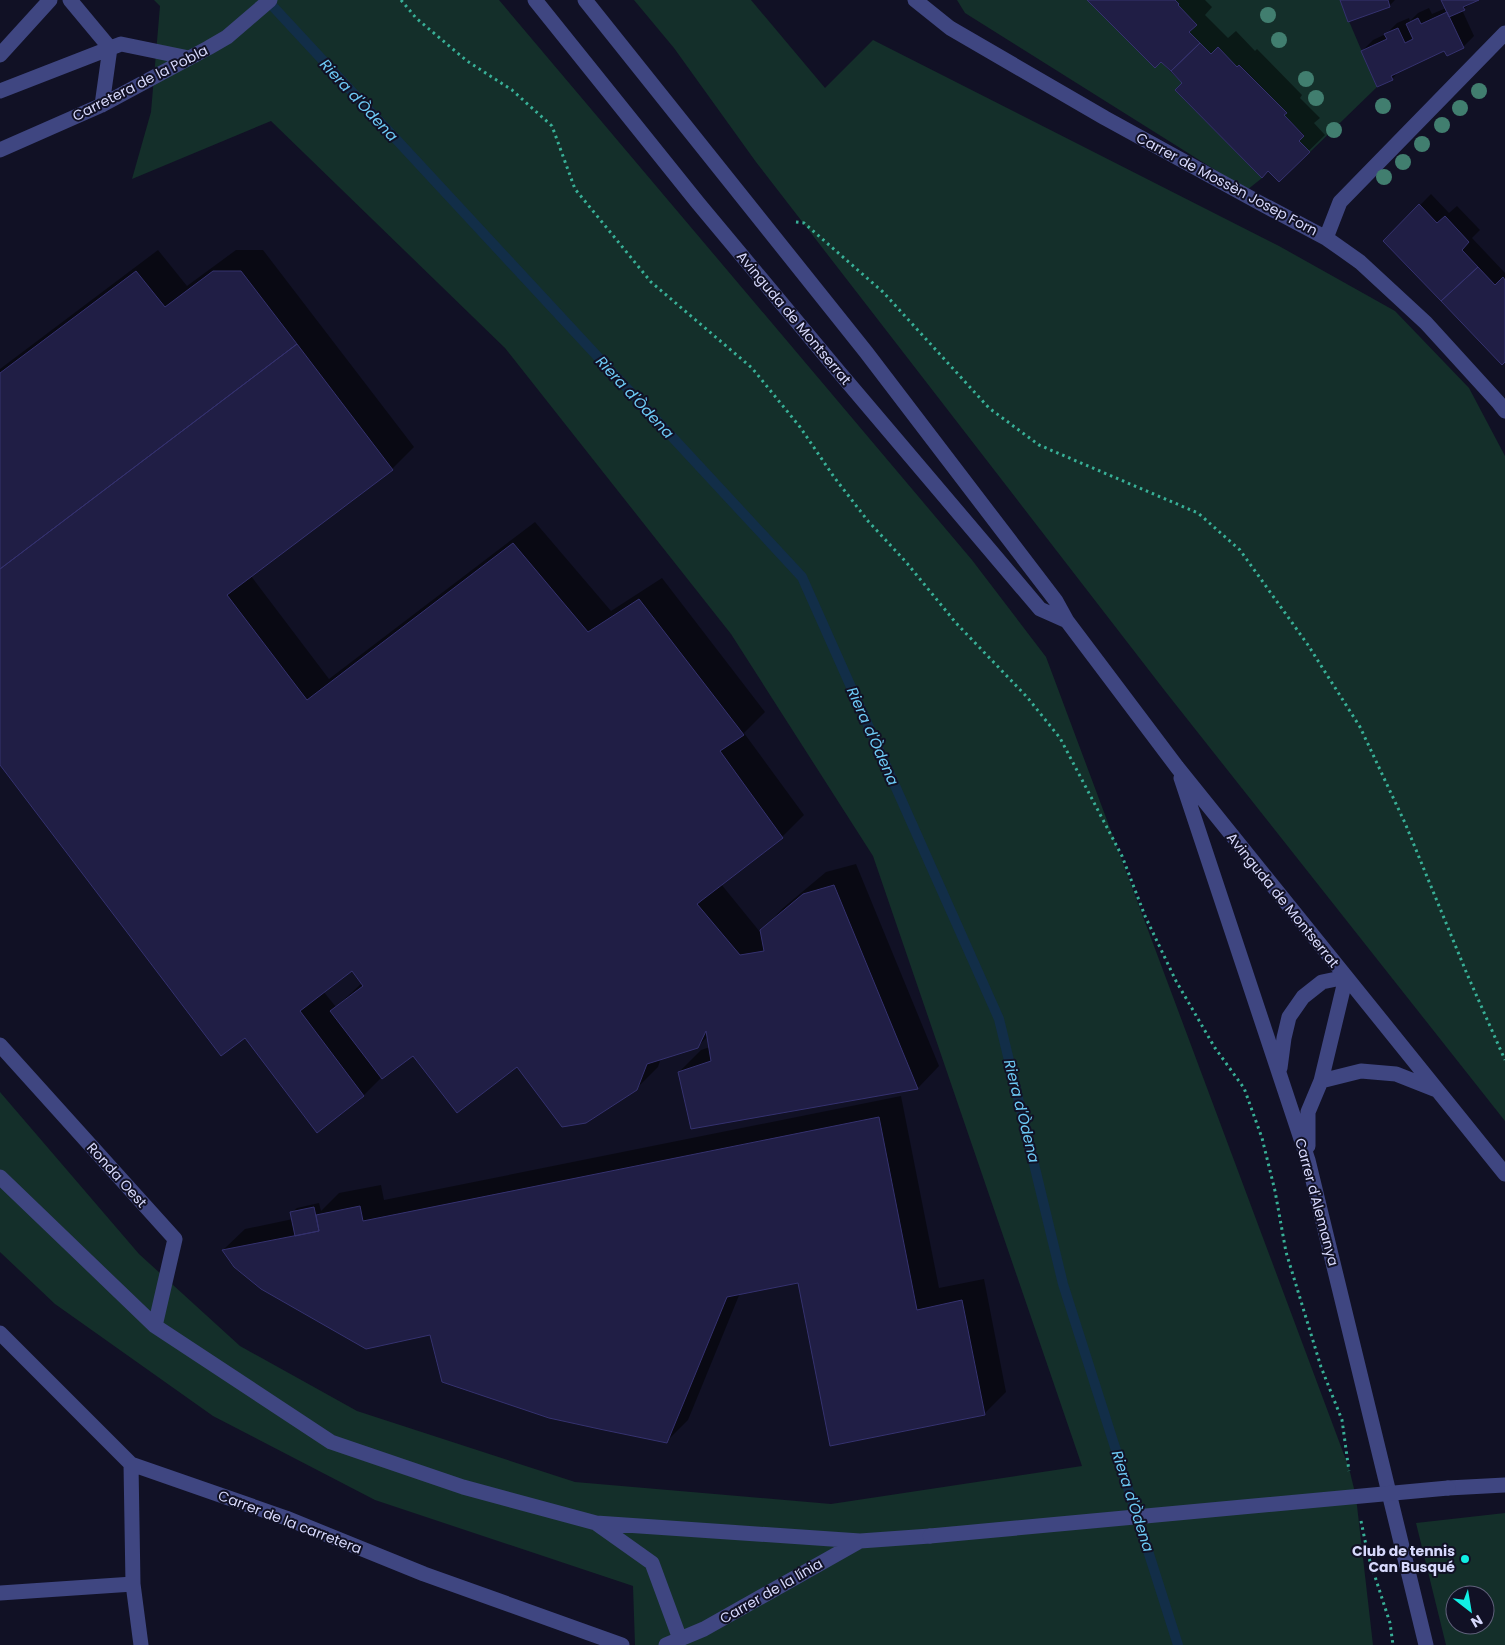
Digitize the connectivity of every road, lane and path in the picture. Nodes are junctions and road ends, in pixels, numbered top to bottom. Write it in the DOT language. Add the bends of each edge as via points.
graph roads {
  1 [pos="50,0"];
  2 [pos="70,0"];
  3 [pos="270,0"];
  4 [pos="401,0"];
  5 [pos="536,0"];
  6 [pos="585,0"];
  7 [pos="915,0"];
  8 [pos="1505,32"];
  9 [pos="110,48"];
  10 [pos="0,55"];
  11 [pos="189,58"];
  12 [pos="0,92"];
  13 [pos="102,105"];
  14 [pos="0,150"];
  15 [pos="756,214"];
  16 [pos="1326,238"];
  17 [pos="1505,411"];
  18 [pos="1067,621"];
  19 [pos="1177,767"];
  20 [pos="1346,977"];
  21 [pos="0,1045"];
  22 [pos="1505,1060"];
  23 [pos="1279,1073"];
  24 [pos="1321,1081"];
  25 [pos="1436,1090"];
  26 [pos="1308,1160"];
  27 [pos="1505,1174"];
  28 [pos="0,1177"];
  29 [pos="155,1326"];
  30 [pos="0,1333"];
  31 [pos="131,1464"];
  32 [pos="1351,1478"];
  33 [pos="1504,1484"];
  34 [pos="1360,1517"];
  35 [pos="596,1523"];
  36 [pos="860,1541"];
  37 [pos="133,1584"];
  38 [pos="0,1593"];
  39 [pos="680,1639"];
  40 [pos="141,1645"];
  41 [pos="622,1645"];
  42 [pos="666,1645"];
  43 [pos="1393,1645"];
  44 [pos="1426,1645"];
  1 -- 10 [label="street"];
  2 -- 9 [label="street"];
  3 -- 11 [label="street, Carretera de la Pobla" via="227,37"];
  4 -- 32 [label="path" via="416,18 467,62 512,90 552,126 575,189 651,282 752,368 868,520 963,630 1027,696 1060,738 1122,856 1145,916 1176,980 1215,1048 1244,1088 1262,1138 1286,1252 1321,1367 1342,1420"];
  5 -- 18 [label="street, Avinguda de Montserrat" via="704,210 1040,609"];
  6 -- 15 [label="street, Avinguda de Montserrat"];
  7 -- 16 [label="street, Carrer de Mossèn Josep Forn" via="950,28 1105,118"];
  8 -- 16 [label="street" via="1340,202"];
  9 -- 11 [label="street" via="121,44"];
  9 -- 12 [label="street"];
  9 -- 13 [label="street"];
  11 -- 13 [label="street, Carretera de la Pobla"];
  13 -- 14 [label="street, Carretera de la Pobla"];
  15 -- 18 [label="street, Avinguda de Montserrat" via="884,375 1056,601"];
  15 -- 22 [label="path" via="804,223 883,292 989,408 1039,445 1198,513 1240,550 1308,645 1360,727 1405,823"];
  16 -- 17 [label="street, Carrer de Mossèn Josep Forn" via="1360,262 1426,323"];
  18 -- 19 [label="street, Avinguda de Montserrat"];
  19 -- 20 [label="street, Avinguda de Montserrat"];
  19 -- 23 [label="street, Carrer d'Alemanya"];
  20 -- 23 [label="street" via="1322,982 1304,997 1289,1017"];
  20 -- 24 [label="street"];
  20 -- 25 [label="street, Avinguda de Montserrat"];
  21 -- 29 [label="street, Ronda Oest" via="175,1239"];
  23 -- 26 [label="street, Carrer d'Alemanya"];
  24 -- 25 [label="street" via="1361,1071 1396,1074"];
  24 -- 26 [label="street" via="1308,1112"];
  25 -- 27 [label="street, Avinguda de Montserrat"];
  26 -- 44 [label="street, Carrer d'Alemanya"];
  28 -- 29 [label="street"];
  29 -- 35 [label="street" via="331,1442 463,1487"];
  30 -- 31 [label="street, Carrer de la carretera"];
  31 -- 37 [label="street"];
  31 -- 41 [label="street, Carrer de la carretera" via="286,1518 424,1574"];
  33 -- 36 [label="street, bridge"];
  34 -- 43 [label="path" via="1368,1555 1390,1623"];
  35 -- 36 [label="street"];
  35 -- 39 [label="street" via="652,1563"];
  36 -- 39 [label="street, Carrer de la línia" via="704,1629"];
  37 -- 38 [label="street"];
  37 -- 40 [label="street"];
  39 -- 42 [label="street, Carrer de la línia"];
}
